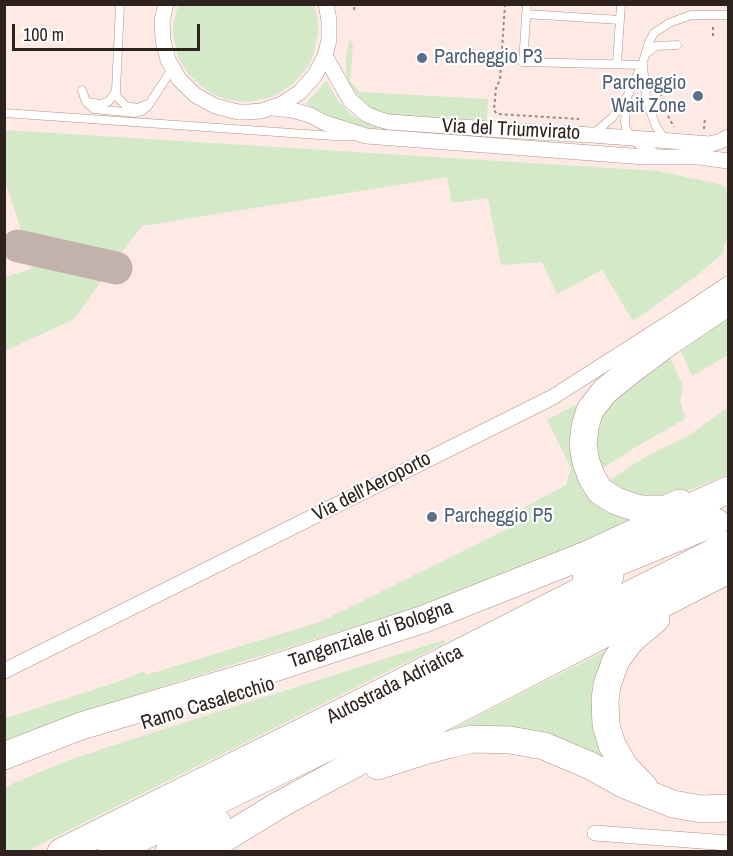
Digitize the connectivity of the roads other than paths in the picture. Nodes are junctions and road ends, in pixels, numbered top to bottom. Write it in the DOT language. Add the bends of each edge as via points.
graph roads {
  1 [pos="120,4"];
  2 [pos="166,4"];
  3 [pos="526,4"];
  4 [pos="621,4"];
  5 [pos="328,6"];
  6 [pos="526,14"];
  7 [pos="729,15"];
  8 [pos="620,20"];
  9 [pos="677,45"];
  10 [pos="646,54"];
  11 [pos="325,56"];
  12 [pos="617,63"];
  13 [pos="642,65"];
  14 [pos="172,69"];
  15 [pos="82,90"];
  16 [pos="116,91"];
  17 [pos="627,97"];
  18 [pos="86,102"];
  19 [pos="151,102"];
  20 [pos="272,108"];
  21 [pos="4,113"];
  22 [pos="592,135"];
  23 [pos="366,136"];
  24 [pos="729,137"];
  25 [pos="631,138"];
  26 [pos="666,141"];
  27 [pos="699,157"];
  28 [pos="729,161"];
  29 [pos="728,284"];
  30 [pos="729,302"];
  31 [pos="729,485"];
  32 [pos="729,490"];
  33 [pos="724,528"];
  34 [pos="729,570"];
  35 [pos="729,576"];
  36 [pos="4,671"];
  37 [pos="468,678"];
  38 [pos="4,756"];
  39 [pos="4,776"];
  40 [pos="665,801"];
  41 [pos="729,808"];
  42 [pos="595,833"];
  43 [pos="729,843"];
  44 [pos="650,844"];
  45 [pos="61,852"];
  46 [pos="111,852"];
  47 [pos="169,852"];
  48 [pos="203,852"];
  1 -- 16 [label="lane"];
  2 -- 14 [label="street" via="163,41"];
  3 -- 6 [label="lane"];
  4 -- 8 [label="lane"];
  5 -- 11 [label="street" via="330,30"];
  6 -- 8 [label="lane"];
  6 -- 12 [label="lane" via="523,62"];
  7 -- 10 [label="lane" via="691,15 669,23 654,33"];
  8 -- 12 [label="lane"];
  9 -- 10 [label="lane" via="656,46"];
  10 -- 13 [label="lane"];
  11 -- 20 [label="street" via="300,92"];
  11 -- 22 [label="street, Via del Triumvirato" via="350,100 378,119"];
  12 -- 13 [label="lane"];
  13 -- 17 [label="lane"];
  13 -- 26 [label="lane" via="646,97"];
  14 -- 19 [label="lane"];
  14 -- 20 [label="street" via="195,95 215,106 238,112"];
  15 -- 18 [label="lane"];
  16 -- 18 [label="lane" via="104,104"];
  16 -- 19 [label="lane" via="117,97 131,108"];
  17 -- 22 [label="lane" via="612,118"];
  17 -- 25 [label="lane" via="625,121"];
  18 -- 19 [label="lane" via="99,111 135,113"];
  20 -- 23 [label="street, Via del Triumvirato" via="310,115"];
  21 -- 23 [label="lane, Via del Triumvirato"];
  22 -- 25 [label="street, Via del Triumvirato"];
  23 -- 27 [label="street, Via del Triumvirato" via="645,157"];
  24 -- 26 [label="street, Via del Triumvirato" via="710,144"];
  25 -- 26 [label="street, Via del Triumvirato"];
  25 -- 27 [label="lane" via="645,150"];
  27 -- 28 [label="street, Via del Triumvirato"];
  29 -- 36 [label="street, Via dell'Aeroporto" via="553,397"];
  30 -- 31 [label="highway" via="654,352 605,391 591,410 584,444 586,462 600,491 640,509 666,509"];
  32 -- 38 [label="highway, Tangenziale di Bologna" via="586,555 424,619 81,726"];
  33 -- 37 [label="highway, Autostrada Adriatica"];
  33 -- 39 [label="highway, Ramo Casalecchio" via="351,660 113,734"];
  33 -- 45 [label="highway, Autostrada Adriatica"];
  34 -- 48 [label="highway" via="412,733 279,805"];
  35 -- 40 [label="highway" via="642,630 622,651 610,674 604,712 612,745 632,776"];
  37 -- 46 [label="highway, Autostrada Adriatica"];
  37 -- 47 [label="highway"];
  40 -- 41 [label="highway" via="690,808"];
  40 -- 48 [label="highway" via="544,746 472,739 364,772"];
  42 -- 44 [label="street"];
  43 -- 44 [label="street"];
}
